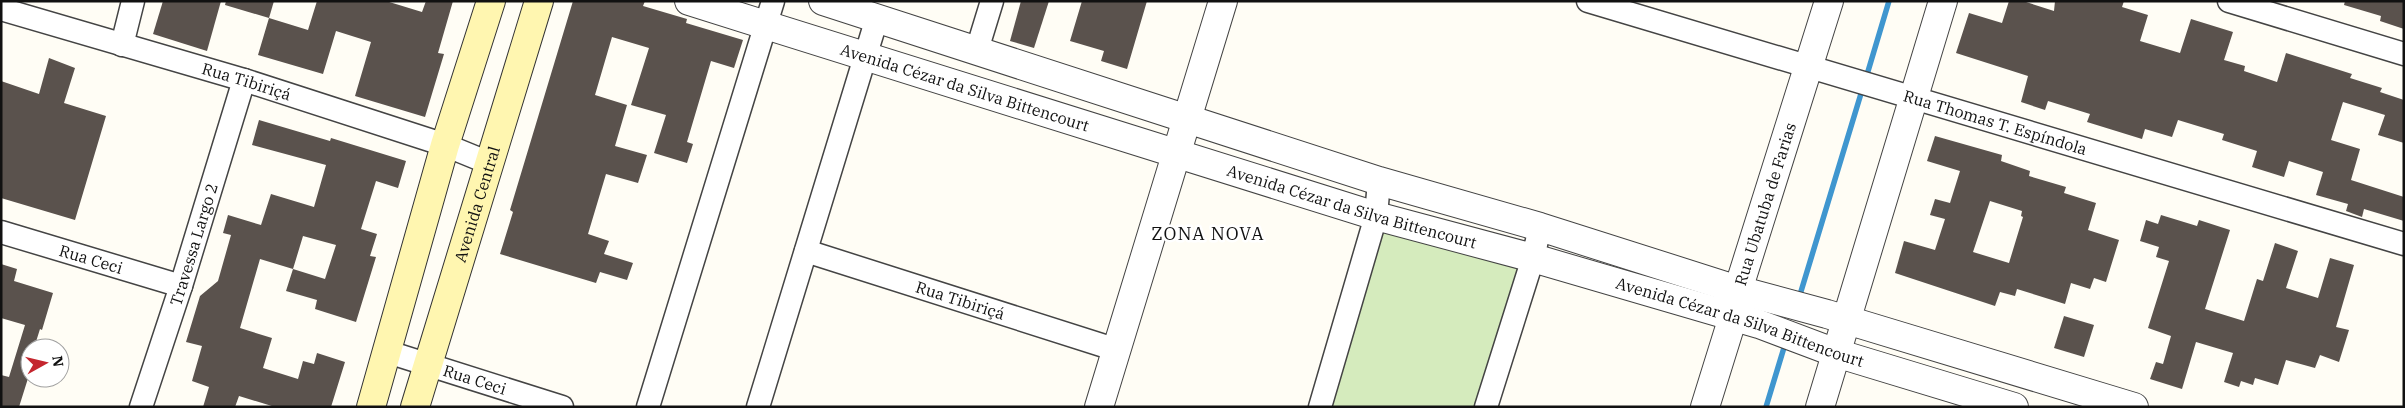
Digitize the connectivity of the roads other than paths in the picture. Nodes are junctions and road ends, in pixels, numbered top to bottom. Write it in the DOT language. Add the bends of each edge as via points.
graph roads {
  1 [pos="132,1"];
  2 [pos="492,1"];
  3 [pos="538,1"];
  4 [pos="689,1"];
  5 [pos="823,1"];
  6 [pos="992,1"];
  7 [pos="1222,1"];
  8 [pos="1588,1"];
  9 [pos="1829,1"];
  10 [pos="1943,1"];
  11 [pos="2229,1"];
  12 [pos="16,9"];
  13 [pos="769,13"];
  14 [pos="877,18"];
  15 [pos="122,44"];
  16 [pos="977,50"];
  17 [pos="2404,54"];
  18 [pos="866,56"];
  19 [pos="1819,70"];
  20 [pos="244,80"];
  21 [pos="1914,98"];
  22 [pos="1186,120"];
  23 [pos="445,145"];
  24 [pos="1177,152"];
  25 [pos="489,162"];
  26 [pos="1379,181"];
  27 [pos="1376,216"];
  28 [pos="1540,227"];
  29 [pos="1,232"];
  30 [pos="2404,244"];
  31 [pos="806,251"];
  32 [pos="1533,258"];
  33 [pos="181,286"];
  34 [pos="1748,293"];
  35 [pos="1733,317"];
  36 [pos="1836,318"];
  37 [pos="1117,350"];
  38 [pos="388,352"];
  39 [pos="1836,353"];
  40 [pos="427,365"];
  41 [pos="141,407"];
  42 [pos="371,407"];
  43 [pos="415,407"];
  44 [pos="562,407"];
  45 [pos="648,407"];
  46 [pos="758,407"];
  47 [pos="1100,407"];
  48 [pos="1320,407"];
  49 [pos="1486,407"];
  50 [pos="1705,407"];
  51 [pos="1820,407"];
  52 [pos="2014,407"];
  53 [pos="2134,407"];
  1 -- 15 [label="street"];
  2 -- 23 [label="main road"];
  3 -- 25 [label="main road, Avenida Central"];
  4 -- 13 [label="street, Avenida Cézar da Silva Bittencourt"];
  5 -- 14 [label="street, Avenida Cézar da Silva Bittencourt"];
  6 -- 16 [label="street"];
  7 -- 22 [label="street"];
  8 -- 19 [label="street, Rua Thomas T. Espíndola"];
  9 -- 19 [label="street, Rua Ubatuba de Farias"];
  10 -- 21 [label="street"];
  11 -- 17 [label="street"];
  12 -- 15 [label="street, Rua Tibiriçá"];
  13 -- 18 [label="street, Avenida Cézar da Silva Bittencourt"];
  13 -- 45 [label="street"];
  14 -- 16 [label="street, Avenida Cézar da Silva Bittencourt"];
  14 -- 18 [label="street"];
  15 -- 20 [label="street, Rua Tibiriçá"];
  16 -- 22 [label="street, Avenida Cézar da Silva Bittencourt"];
  18 -- 24 [label="street, Avenida Cézar da Silva Bittencourt"];
  18 -- 31 [label="street"];
  19 -- 21 [label="street, Rua Thomas T. Espíndola"];
  19 -- 34 [label="street, Rua Ubatuba de Farias"];
  20 -- 23 [label="street, Rua Tibiriçá"];
  20 -- 33 [label="street, Travessa Largo 2"];
  21 -- 30 [label="street, Rua Thomas T. Espíndola"];
  21 -- 36 [label="street"];
  22 -- 24 [label="street"];
  22 -- 26 [label="street, Avenida Cézar da Silva Bittencourt"];
  23 -- 25 [label="street, Rua Tibiriçá"];
  23 -- 38 [label="main road"];
  24 -- 27 [label="street, Avenida Cézar da Silva Bittencourt"];
  24 -- 37 [label="street"];
  25 -- 40 [label="main road, Avenida Central"];
  26 -- 27 [label="street"];
  26 -- 28 [label="street, Avenida Cézar da Silva Bittencourt"];
  27 -- 32 [label="street, Avenida Cézar da Silva Bittencourt"];
  27 -- 48 [label="street"];
  28 -- 32 [label="street"];
  28 -- 34 [label="street, Avenida Cézar da Silva Bittencourt"];
  29 -- 33 [label="street, Rua Ceci"];
  31 -- 37 [label="street, Rua Tibiriçá"];
  31 -- 46 [label="street"];
  32 -- 35 [label="street, Avenida Cézar da Silva Bittencourt"];
  32 -- 49 [label="street"];
  33 -- 41 [label="street, Travessa Largo 2"];
  34 -- 35 [label="street, Rua Ubatuba de Farias"];
  34 -- 36 [label="street, Avenida Cézar da Silva Bittencourt"];
  35 -- 39 [label="street, Avenida Cézar da Silva Bittencourt"];
  35 -- 50 [label="street, Rua Ubatuba de Farias"];
  36 -- 39 [label="street"];
  36 -- 53 [label="street, Avenida Cézar da Silva Bittencourt"];
  37 -- 47 [label="street"];
  38 -- 40 [label="street, Rua Ceci"];
  38 -- 42 [label="main road"];
  39 -- 51 [label="street"];
  39 -- 52 [label="street, Avenida Cézar da Silva Bittencourt"];
  40 -- 43 [label="main road, Avenida Central"];
  40 -- 44 [label="street, Rua Ceci"];
}
